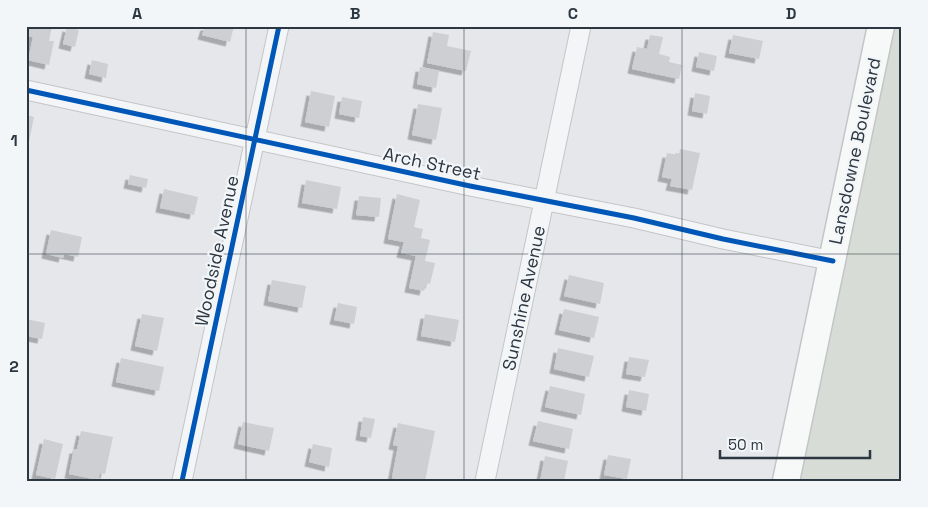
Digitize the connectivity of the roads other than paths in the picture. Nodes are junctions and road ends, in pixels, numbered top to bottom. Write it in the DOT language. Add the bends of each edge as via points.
graph roads {
  1 [pos="279,26"];
  2 [pos="581,26"];
  3 [pos="882,26"];
  4 [pos="26,90"];
  5 [pos="255,140"];
  6 [pos="544,200"];
  7 [pos="833,261"];
  8 [pos="182,481"];
  9 [pos="485,481"];
  10 [pos="786,481"];
  1 -- 5 [label="street, Woodside Avenue"];
  2 -- 6 [label="street, Sunshine Avenue"];
  3 -- 7 [label="street, Lansdowne Boulevard"];
  4 -- 5 [label="street, Arch Street"];
  5 -- 6 [label="street, Arch Street"];
  5 -- 8 [label="street, Woodside Avenue"];
  6 -- 7 [label="street, Arch Street"];
  6 -- 9 [label="street, Sunshine Avenue"];
  7 -- 10 [label="street, Lansdowne Boulevard"];
}
